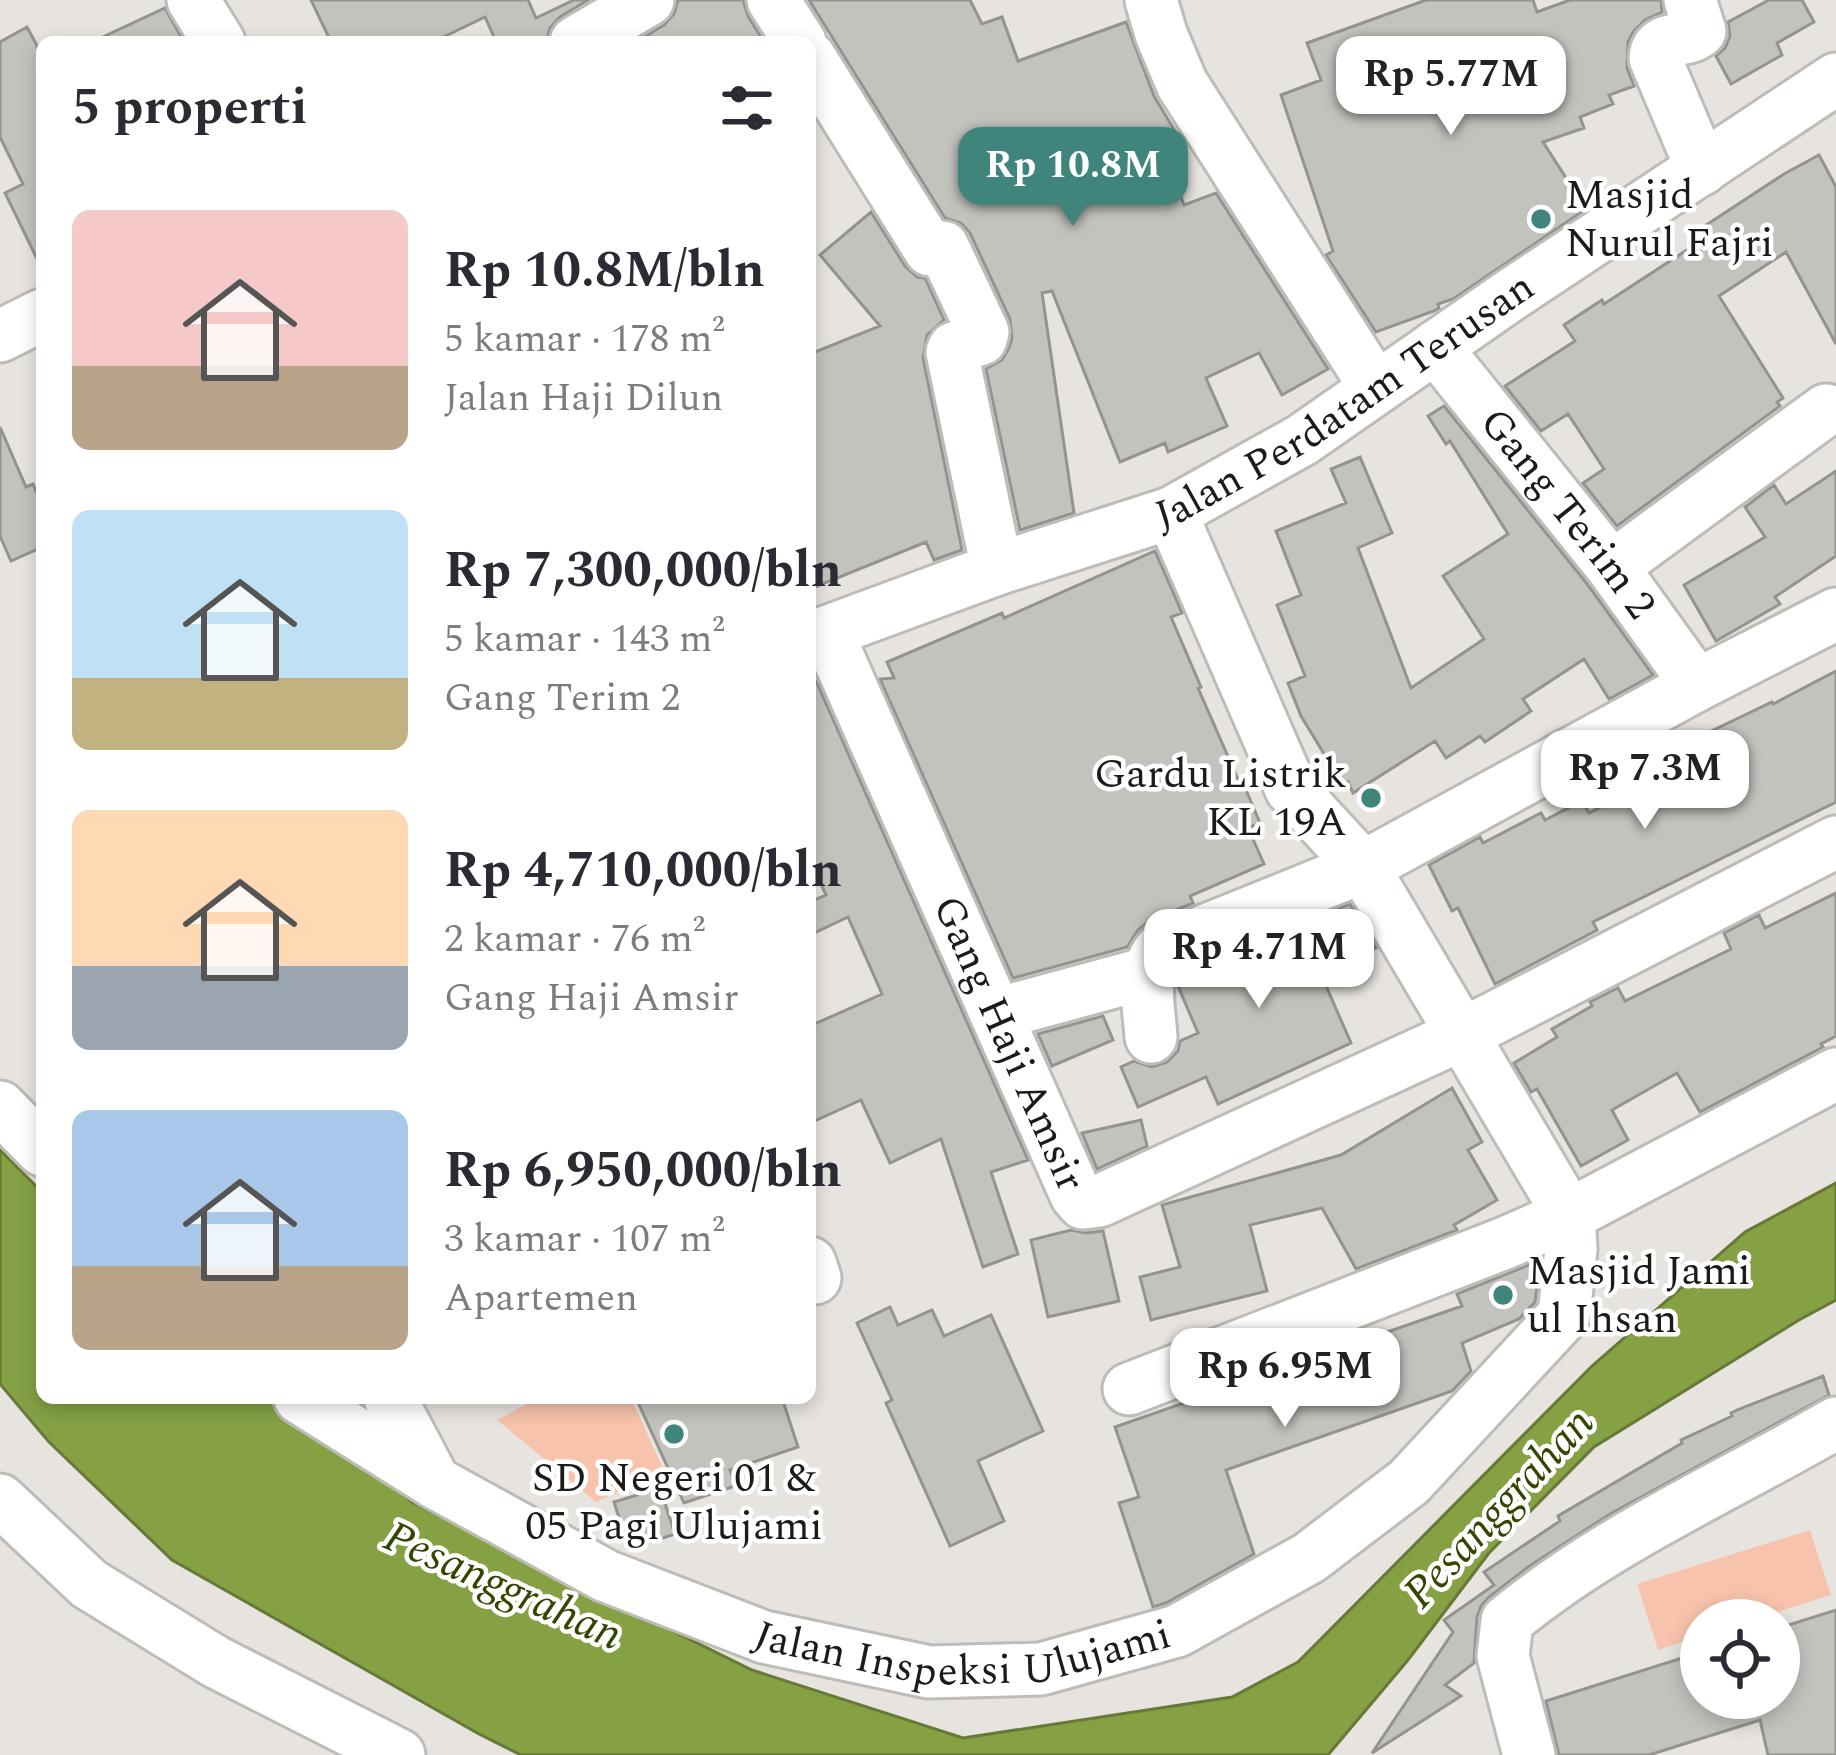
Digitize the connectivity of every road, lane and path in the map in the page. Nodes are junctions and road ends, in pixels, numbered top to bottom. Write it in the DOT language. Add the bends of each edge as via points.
graph roads {
  1 [pos="193,0"];
  2 [pos="648,0"];
  3 [pos="773,0"];
  4 [pos="1151,0"];
  5 [pos="1690,0"];
  6 [pos="215,36"];
  7 [pos="587,36"];
  8 [pos="796,36"];
  9 [pos="816,68"];
  10 [pos="1836,79"];
  11 [pos="1702,169"];
  12 [pos="36,318"];
  13 [pos="0,336"];
  14 [pos="1435,346"];
  15 [pos="1376,388"];
  16 [pos="1826,410"];
  17 [pos="1171,513"];
  18 [pos="1612,567"];
  19 [pos="997,569"];
  20 [pos="1836,614"];
  21 [pos="819,635"];
  22 [pos="1696,685"];
  23 [pos="1836,842"];
  24 [pos="1363,867"];
  25 [pos="1147,973"];
  26 [pos="996,1014"];
  27 [pos="1463,1034"];
  28 [pos="1151,1037"];
  29 [pos="1836,1074"];
  30 [pos="0,1107"];
  31 [pos="36,1144"];
  32 [pos="1569,1215"];
  33 [pos="1129,1389"];
  34 [pos="310,1404"];
  35 [pos="393,1404"];
  36 [pos="1836,1424"];
  37 [pos="434,1482"];
  38 [pos="0,1500"];
  39 [pos="399,1755"];
  40 [pos="1529,1755"];
  1 -- 6 [label="street"];
  2 -- 7 [label="street"];
  3 -- 8 [label="street"];
  4 -- 15 [label="street" via="1181,84"];
  5 -- 11 [label="street" via="1700,32 1660,43 1655,58"];
  9 -- 19 [label="street" via="930,250 943,248 982,332 952,352"];
  10 -- 11 [label="street, Jalan Perdatam Terusan"];
  11 -- 14 [label="street, Jalan Perdatam Terusan"];
  12 -- 13 [label="street"];
  14 -- 15 [label="street, Jalan Perdatam Terusan"];
  14 -- 18 [label="street, Gang Terim 2"];
  15 -- 17 [label="street, Jalan Perdatam Terusan"];
  16 -- 18 [label="street"];
  17 -- 19 [label="street, Jalan Perdatam Terusan"];
  17 -- 24 [label="street" via="1291,789"];
  18 -- 22 [label="street, Gang Terim 2"];
  19 -- 21 [label="street, Jalan Perdatam Terusan"];
  20 -- 22 [label="street"];
  21 -- 26 [label="street, Gang Haji Amsir"];
  22 -- 24 [label="street"];
  23 -- 27 [label="street"];
  24 -- 25 [label="street" via="1162,949"];
  24 -- 27 [label="street"];
  25 -- 26 [label="street"];
  25 -- 28 [label="street"];
  26 -- 27 [label="street, Gang Haji Amsir" via="1083,1203"];
  27 -- 32 [label="street"];
  29 -- 32 [label="street"];
  30 -- 31 [label="street"];
  32 -- 33 [label="street"];
  32 -- 37 [label="street, Jalan Inspeksi Ulujami" via="1564,1315 1409,1483 1309,1558 1177,1630 1040,1669 929,1672 764,1637 606,1576"];
  34 -- 37 [label="street, Jalan Inspeksi Ulujami"];
  35 -- 37 [label="street"];
  36 -- 40 [label="street" via="1680,1508 1508,1621 1503,1656"];
  38 -- 39 [label="street" via="89,1584 216,1662"];
}
